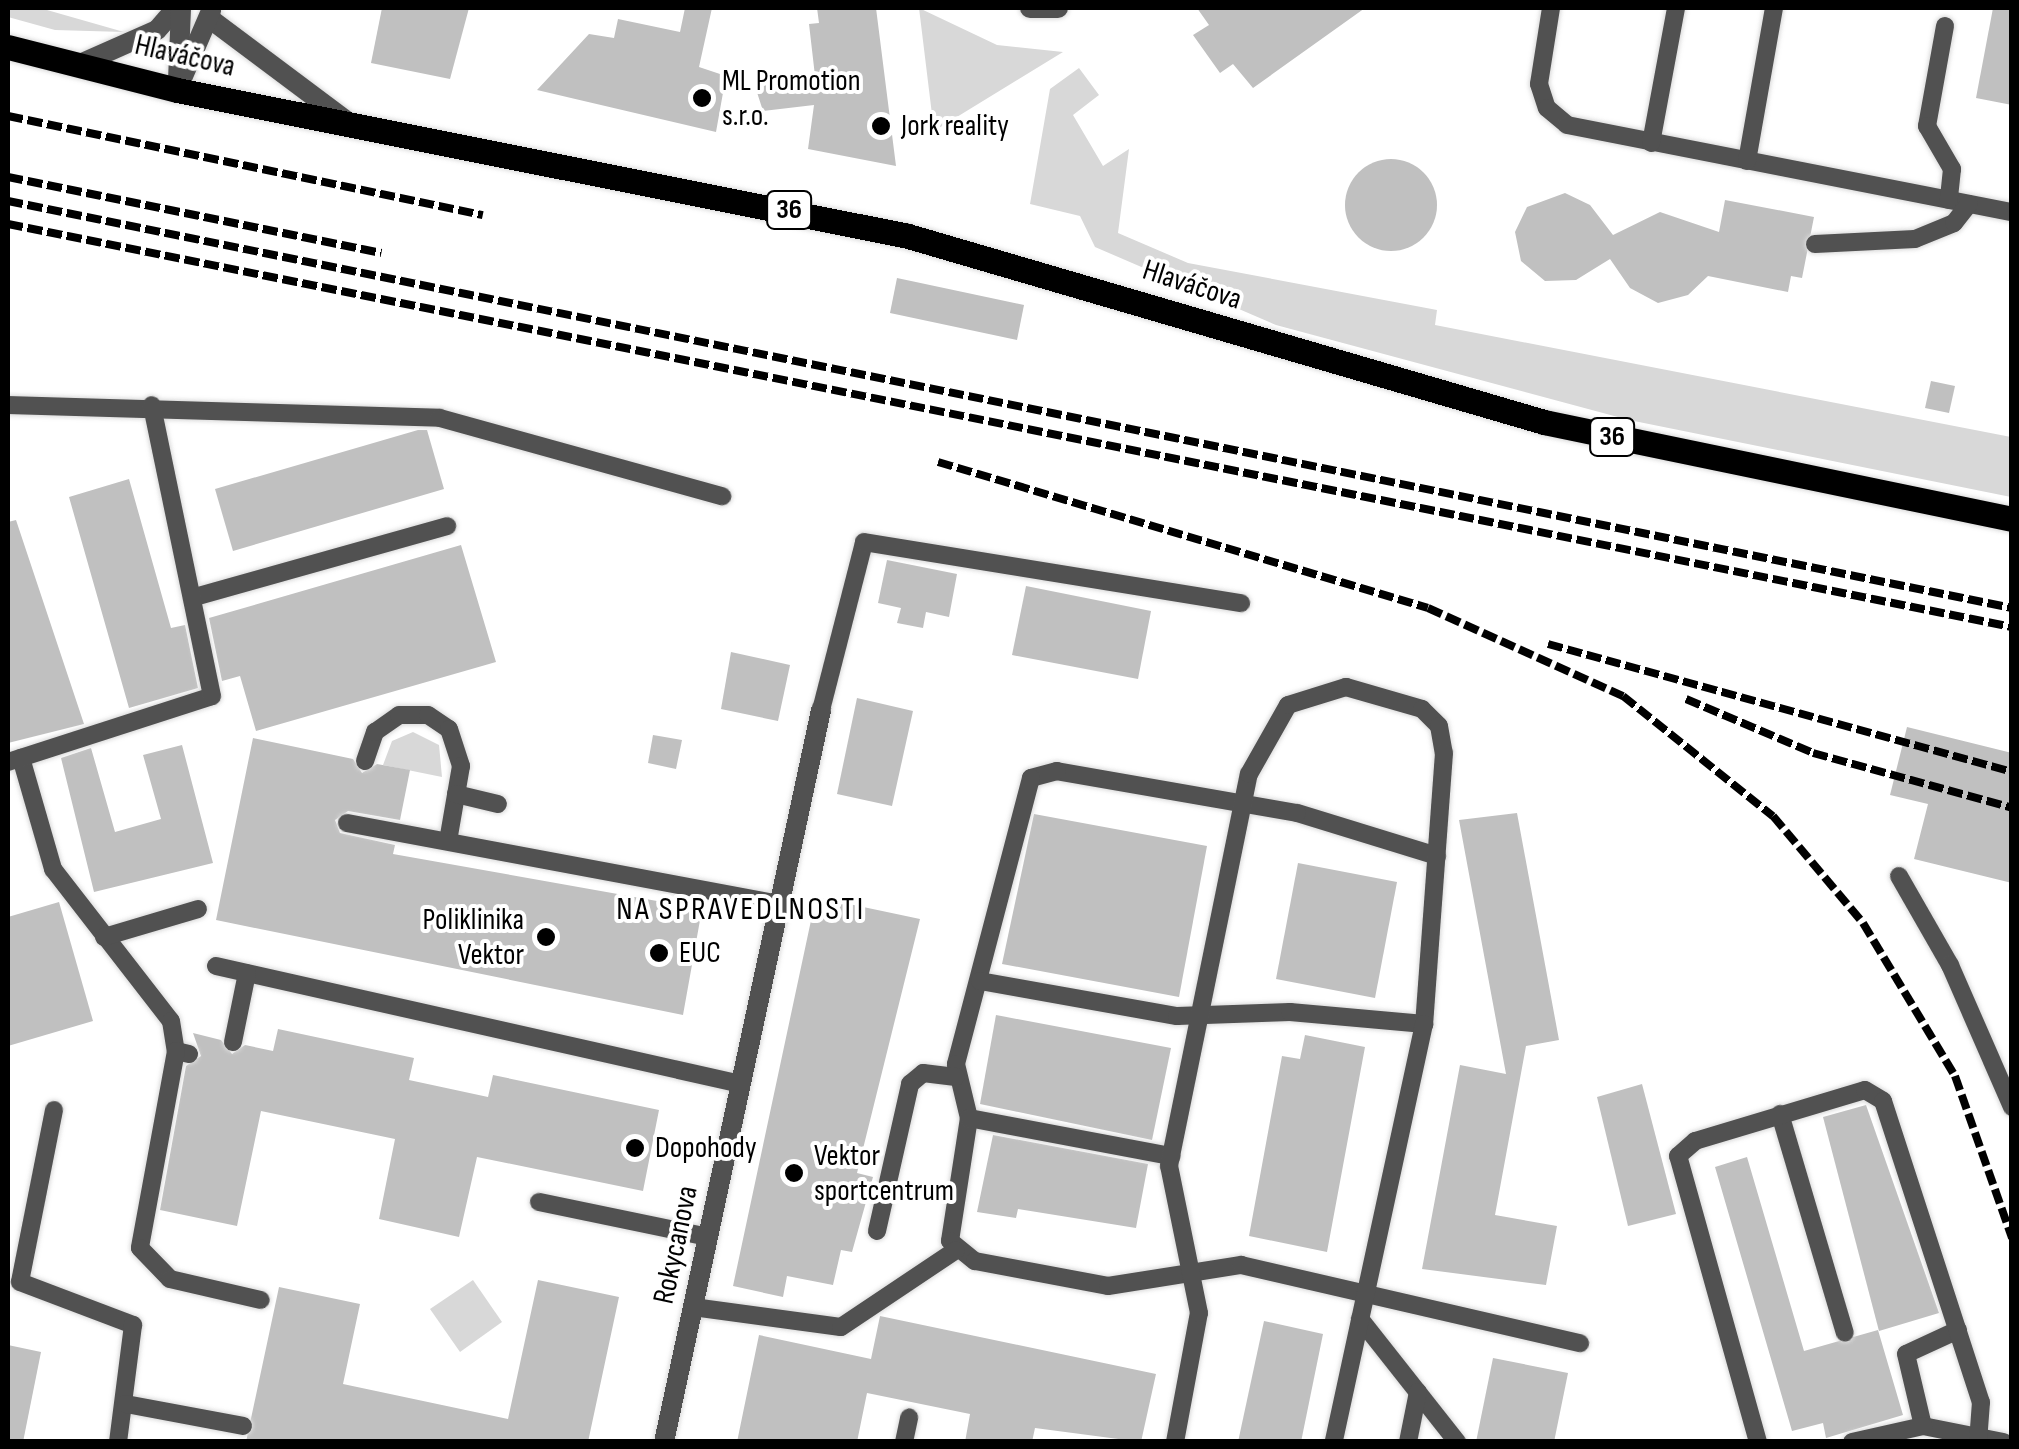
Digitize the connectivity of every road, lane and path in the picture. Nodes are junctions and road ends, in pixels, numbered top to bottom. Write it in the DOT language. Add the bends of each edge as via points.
graph roads {
  1 [pos="178,8"];
  2 [pos="1030,8"];
  3 [pos="1058,8"];
  4 [pos="1551,8"];
  5 [pos="1676,8"];
  6 [pos="1774,8"];
  7 [pos="212,14"];
  8 [pos="1945,26"];
  9 [pos="8,47"];
  10 [pos="78,65"];
  11 [pos="177,90"];
  12 [pos="350,123"];
  13 [pos="1651,143"];
  14 [pos="1747,161"];
  15 [pos="1949,200"];
  16 [pos="1968,204"];
  17 [pos="2012,212"];
  18 [pos="1815,244"];
  19 [pos="8,405"];
  20 [pos="152,405"];
  21 [pos="722,496"];
  22 [pos="2012,519"];
  23 [pos="447,526"];
  24 [pos="195,597"];
  25 [pos="1241,602"];
  26 [pos="822,710"];
  27 [pos="14,760"];
  28 [pos="365,761"];
  29 [pos="456,794"];
  30 [pos="498,804"];
  31 [pos="1244,804"];
  32 [pos="347,822"];
  33 [pos="448,842"];
  34 [pos="1437,856"];
  35 [pos="1899,876"];
  36 [pos="780,904"];
  37 [pos="198,909"];
  38 [pos="104,937"];
  39 [pos="216,966"];
  40 [pos="247,973"];
  41 [pos="980,981"];
  42 [pos="1200,1016"];
  43 [pos="1424,1024"];
  44 [pos="233,1042"];
  45 [pos="956,1077"];
  46 [pos="741,1084"];
  47 [pos="2012,1108"];
  48 [pos="54,1110"];
  49 [pos="1780,1114"];
  50 [pos="969,1118"];
  51 [pos="1170,1156"];
  52 [pos="539,1202"];
  53 [pos="877,1231"];
  54 [pos="708,1236"];
  55 [pos="956,1250"];
  56 [pos="1190,1270"];
  57 [pos="1366,1294"];
  58 [pos="261,1300"];
  59 [pos="693,1307"];
  60 [pos="1360,1319"];
  61 [pos="1958,1330"];
  62 [pos="1845,1332"];
  63 [pos="1580,1343"];
  64 [pos="1418,1392"];
  65 [pos="126,1404"];
  66 [pos="909,1418"];
  67 [pos="243,1426"];
  68 [pos="1923,1426"];
  69 [pos="1979,1439"];
  70 [pos="1456,1441"];
  71 [pos="118,1442"];
  72 [pos="664,1442"];
  73 [pos="904,1442"];
  74 [pos="1174,1442"];
  75 [pos="1334,1442"];
  76 [pos="1408,1442"];
  77 [pos="1758,1442"];
  78 [pos="1852,1442"];
  79 [pos="2004,1442"];
  1 -- 10 [label="street" via="156,30"];
  1 -- 11 [label="street"];
  2 -- 3 [label="street"];
  4 -- 13 [label="lane" via="1540,72 1547,108 1568,125"];
  5 -- 13 [label="lane"];
  6 -- 14 [label="lane"];
  7 -- 11 [label="street"];
  7 -- 12 [label="street, Hlaváčova"];
  8 -- 15 [label="lane" via="1927,126 1952,169"];
  9 -- 10 [label="main road, Hlaváčova / 36"];
  10 -- 11 [label="main road, Hlaváčova / 36"];
  11 -- 12 [label="main road, Hlaváčova / 36"];
  12 -- 22 [label="main road, Hlaváčova / 36" via="908,236 1544,422"];
  13 -- 14 [label="lane"];
  14 -- 15 [label="lane"];
  15 -- 16 [label="lane"];
  16 -- 17 [label="lane"];
  16 -- 18 [label="lane" via="1954,224 1915,238"];
  19 -- 20 [label="lane"];
  20 -- 21 [label="lane" via="440,418"];
  20 -- 24 [label="lane"];
  23 -- 24 [label="lane"];
  24 -- 27 [label="lane" via="212,696"];
  25 -- 26 [label="lane" via="864,542"];
  26 -- 36 [label="street, Rokycanova"];
  27 -- 38 [label="lane" via="53,869"];
  28 -- 29 [label="lane" via="382,725 428,716 458,743"];
  29 -- 30 [label="lane"];
  29 -- 33 [label="lane"];
  31 -- 34 [label="lane"];
  31 -- 34 [label="lane" via="1257,753 1288,705 1327,688 1362,690 1422,709 1439,726"];
  31 -- 41 [label="lane" via="1058,771 1032,778 1018,802"];
  31 -- 42 [label="lane"];
  32 -- 33 [label="lane"];
  33 -- 36 [label="lane"];
  34 -- 43 [label="lane"];
  35 -- 47 [label="lane" via="1950,964"];
  36 -- 46 [label="street, Rokycanova"];
  37 -- 38 [label="lane"];
  38 -- 58 [label="lane" via="173,1026 182,1052 140,1248 170,1279"];
  39 -- 40 [label="lane"];
  40 -- 44 [label="lane"];
  40 -- 46 [label="lane"];
  41 -- 42 [label="lane"];
  41 -- 45 [label="lane"];
  42 -- 43 [label="lane"];
  42 -- 51 [label="lane"];
  43 -- 57 [label="lane"];
  45 -- 50 [label="lane"];
  45 -- 53 [label="lane" via="923,1073 910,1084"];
  46 -- 54 [label="street, Rokycanova"];
  48 -- 65 [label="lane" via="20,1282 130,1321 136,1350"];
  49 -- 61 [label="lane" via="1856,1091 1883,1101"];
  49 -- 62 [label="lane"];
  49 -- 77 [label="lane" via="1695,1141 1677,1160"];
  50 -- 51 [label="lane"];
  50 -- 55 [label="lane" via="950,1224"];
  51 -- 56 [label="lane"];
  52 -- 54 [label="lane"];
  54 -- 59 [label="street, Rokycanova"];
  55 -- 56 [label="lane" via="1108,1286"];
  55 -- 59 [label="lane" via="841,1327"];
  56 -- 57 [label="lane" via="1241,1265"];
  56 -- 74 [label="lane" via="1198,1324"];
  57 -- 60 [label="lane"];
  57 -- 63 [label="lane"];
  59 -- 72 [label="street, Rokycanova"];
  60 -- 64 [label="lane"];
  60 -- 75 [label="lane"];
  61 -- 68 [label="lane" via="1906,1354"];
  61 -- 69 [label="lane" via="1981,1402"];
  64 -- 70 [label="lane"];
  64 -- 76 [label="lane"];
  65 -- 67 [label="lane"];
  65 -- 71 [label="lane"];
  66 -- 73 [label="lane"];
  68 -- 69 [label="lane"];
  68 -- 78 [label="lane"];
  69 -- 79 [label="lane"];
}
